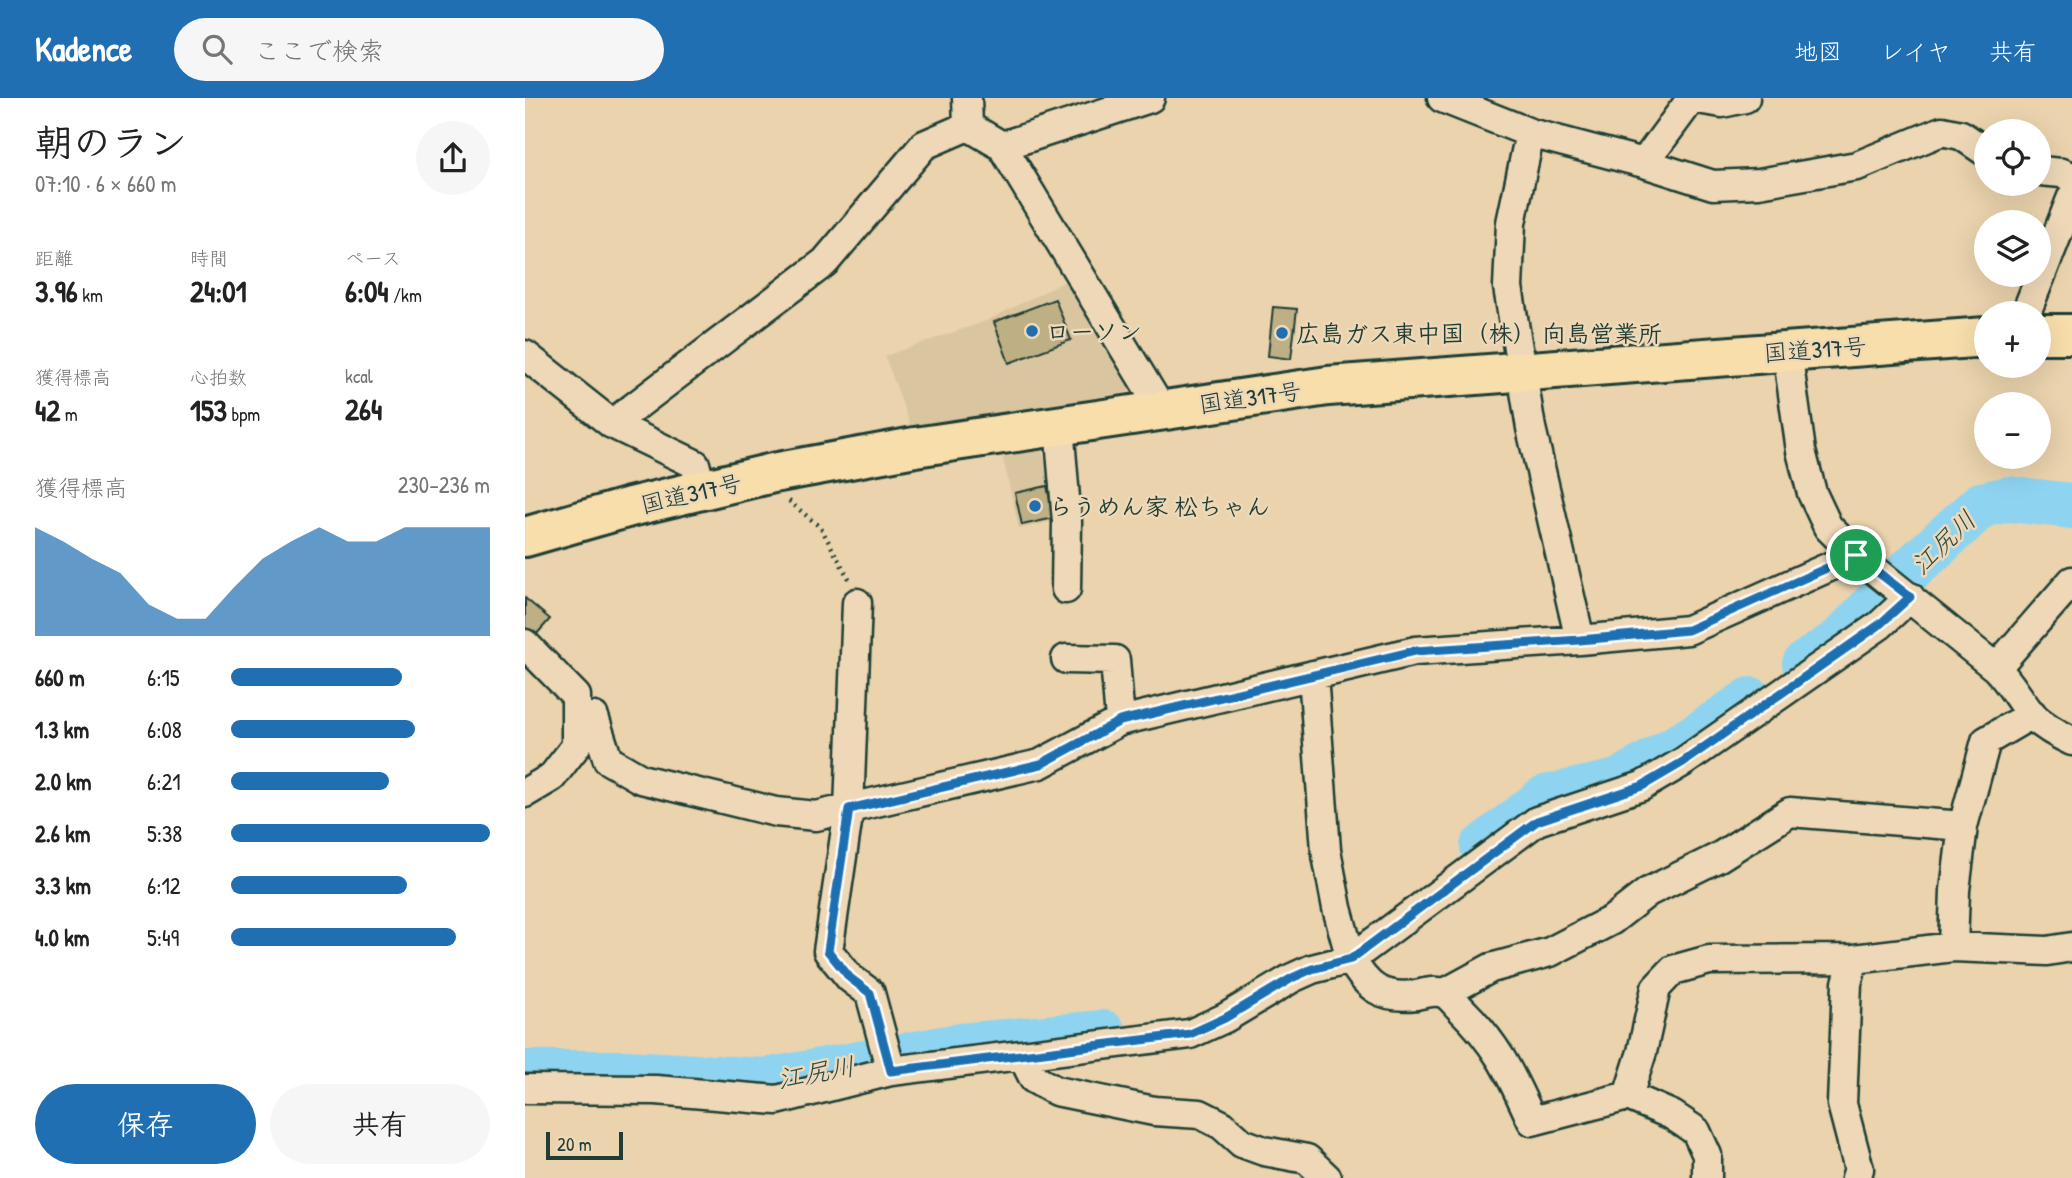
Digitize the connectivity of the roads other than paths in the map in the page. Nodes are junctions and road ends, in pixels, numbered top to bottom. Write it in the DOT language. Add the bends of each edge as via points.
graph roads {
  1 [pos="967,98"];
  2 [pos="1150,98"];
  3 [pos="1442,98"];
  4 [pos="1691,98"];
  5 [pos="1745,98"];
  6 [pos="1491,107"];
  7 [pos="968,126"];
  8 [pos="1530,133"];
  9 [pos="1974,144"];
  10 [pos="1002,146"];
  11 [pos="1644,163"];
  12 [pos="2051,172"];
  13 [pos="2072,177"];
  14 [pos="2072,197"];
  15 [pos="2031,301"];
  16 [pos="2051,334"];
  17 [pos="2072,334"];
  18 [pos="1974,338"];
  19 [pos="1787,351"];
  20 [pos="525,355"];
  21 [pos="1523,370"];
  22 [pos="1161,409"];
  23 [pos="612,424"];
  24 [pos="1059,426"];
  25 [pos="702,490"];
  26 [pos="525,537"];
  27 [pos="1856,555"];
  28 [pos="2072,581"];
  29 [pos="1899,588"];
  30 [pos="1066,590"];
  31 [pos="857,603"];
  32 [pos="1580,640"];
  33 [pos="525,644"];
  34 [pos="1066,659"];
  35 [pos="1996,668"];
  36 [pos="1313,675"];
  37 [pos="2032,714"];
  38 [pos="576,715"];
  39 [pos="1120,721"];
  40 [pos="2072,741"];
  41 [pos="525,793"];
  42 [pos="849,809"];
  43 [pos="1963,826"];
  44 [pos="1952,947"];
  45 [pos="2072,947"];
  46 [pos="1349,950"];
  47 [pos="1854,959"];
  48 [pos="1445,993"];
  49 [pos="1022,1055"];
  50 [pos="888,1061"];
  51 [pos="525,1088"];
  52 [pos="1629,1096"];
  53 [pos="1327,1178"];
  54 [pos="1707,1178"];
  55 [pos="1856,1178"];
  1 -- 7 [label="street"];
  2 -- 10 [label="street"];
  3 -- 6 [label="street"];
  4 -- 5 [label="street" via="1722,103"];
  4 -- 11 [label="street"];
  6 -- 8 [label="street"];
  7 -- 10 [label="street"];
  7 -- 23 [label="street" via="925,145 825,262"];
  8 -- 11 [label="street"];
  8 -- 21 [label="street" via="1511,223 1508,287"];
  9 -- 11 [label="street" via="1942,131 1857,166 1759,183 1713,185"];
  10 -- 22 [label="street"];
  12 -- 13 [label="street"];
  14 -- 15 [label="street"];
  16 -- 17 [label="highway"];
  18 -- 19 [label="highway, 国道317号"];
  19 -- 21 [label="highway, 国道317号"];
  19 -- 27 [label="street" via="1801,451 1812,493 1828,527"];
  20 -- 23 [label="street"];
  21 -- 22 [label="highway, 国道317号" via="1328,386"];
  21 -- 32 [label="street" via="1531,428"];
  22 -- 24 [label="highway, 国道317号"];
  23 -- 25 [label="street" via="695,464"];
  24 -- 25 [label="highway, 国道317号" via="915,447"];
  24 -- 30 [label="street" via="1067,522"];
  25 -- 26 [label="highway, 国道317号"];
  27 -- 29 [label="street"];
  27 -- 32 [label="street" via="1688,630"];
  28 -- 35 [label="street"];
  29 -- 35 [label="street"];
  29 -- 46 [label="street" via="1879,625 1683,762 1642,786 1537,821"];
  31 -- 42 [label="street"];
  32 -- 36 [label="street" via="1415,651"];
  33 -- 38 [label="street" via="576,696"];
  34 -- 39 [label="street" via="1115,660"];
  35 -- 37 [label="street"];
  36 -- 39 [label="street"];
  36 -- 46 [label="street" via="1326,850"];
  37 -- 40 [label="street"];
  37 -- 43 [label="street" via="1986,741"];
  38 -- 41 [label="street" via="576,746 552,777"];
  38 -- 42 [label="street" via="594,717 608,760 641,779 776,812 816,816"];
  39 -- 42 [label="street" via="1041,764"];
  42 -- 50 [label="street" via="828,951 850,978 870,993"];
  43 -- 44 [label="street"];
  43 -- 48 [label="street" via="1790,813 1719,857 1649,891 1612,920 1550,952 1491,968"];
  44 -- 45 [label="street" via="2047,951"];
  44 -- 47 [label="street"];
  46 -- 48 [label="street" via="1361,978 1374,989 1405,996"];
  46 -- 49 [label="street" via="1190,1034"];
  47 -- 52 [label="street" via="1709,960 1673,970 1656,988"];
  47 -- 55 [label="street" via="1847,984 1842,1104 1859,1169"];
  48 -- 52 [label="street" via="1481,1028 1506,1063 1532,1121"];
  49 -- 50 [label="street"];
  49 -- 53 [label="street" via="1034,1079 1056,1091 1154,1111 1201,1114 1242,1143 1307,1160"];
  50 -- 51 [label="street" via="777,1100 656,1090"];
  52 -- 54 [label="street" via="1696,1130 1707,1155"];
}
